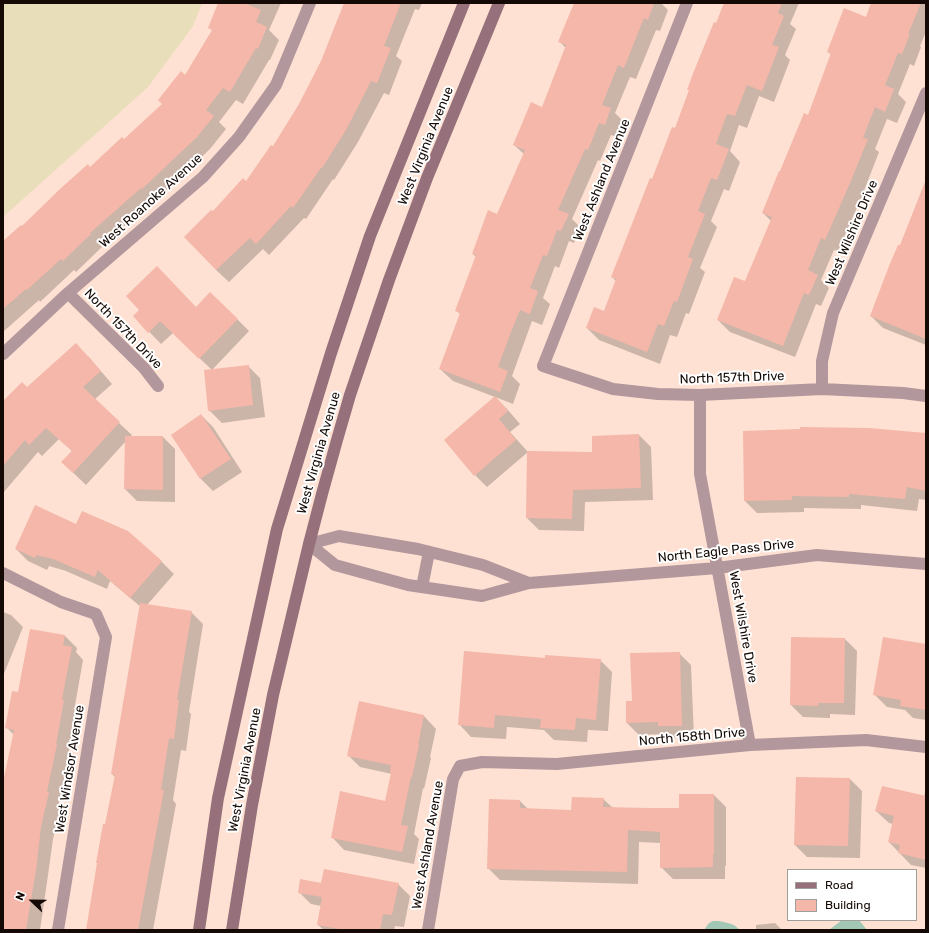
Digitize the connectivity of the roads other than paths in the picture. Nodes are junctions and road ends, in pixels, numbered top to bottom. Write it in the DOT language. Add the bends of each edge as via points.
graph roads {
  1 [pos="310,3"];
  2 [pos="464,3"];
  3 [pos="499,3"];
  4 [pos="687,3"];
  5 [pos="926,93"];
  6 [pos="68,293"];
  7 [pos="3,354"];
  8 [pos="543,366"];
  9 [pos="158,386"];
  10 [pos="822,389"];
  11 [pos="700,395"];
  12 [pos="926,396"];
  13 [pos="309,544"];
  14 [pos="429,552"];
  15 [pos="926,564"];
  16 [pos="718,568"];
  17 [pos="3,573"];
  18 [pos="529,583"];
  19 [pos="422,587"];
  20 [pos="750,745"];
  21 [pos="926,747"];
  22 [pos="460,766"];
  23 [pos="58,930"];
  24 [pos="199,930"];
  25 [pos="232,930"];
  26 [pos="428,930"];
  1 -- 6 [label="street, West Roanoke Avenue" via="276,85 239,137 203,177"];
  2 -- 24 [label="main road, West Virginia Avenue" via="370,236 277,529 218,798"];
  3 -- 13 [label="main road, West Virginia Avenue" via="427,178 389,280 350,395"];
  4 -- 8 [label="street, West Ashland Avenue"];
  5 -- 10 [label="street, West Wilshire Drive" via="833,313 822,361"];
  6 -- 7 [label="street, West Roanoke Avenue"];
  6 -- 9 [label="street, North 157th Drive" via="144,368"];
  8 -- 11 [label="street, North 157th Drive" via="613,389"];
  10 -- 11 [label="street, North 157th Drive"];
  10 -- 12 [label="street, North 157th Drive"];
  11 -- 16 [label="street, West Wilshire Drive" via="700,474"];
  13 -- 14 [label="street, North Eagle Pass Drive" via="339,536"];
  13 -- 19 [label="street, North Eagle Pass Drive" via="335,565"];
  13 -- 25 [label="main road, West Virginia Avenue" via="272,703"];
  14 -- 18 [label="street, North Eagle Pass Drive" via="483,565"];
  14 -- 19 [label="street"];
  15 -- 16 [label="street, North Eagle Pass Drive" via="817,555"];
  16 -- 18 [label="street, North Eagle Pass Drive"];
  16 -- 20 [label="street, West Wilshire Drive"];
  17 -- 23 [label="street, West Windsor Avenue" via="61,602 96,614 106,637"];
  18 -- 19 [label="street, North Eagle Pass Drive" via="482,596"];
  20 -- 21 [label="street, North 158th Drive" via="866,740"];
  20 -- 22 [label="street, North 158th Drive" via="557,764 482,762"];
  22 -- 26 [label="street, West Ashland Avenue" via="453,779"];
}
